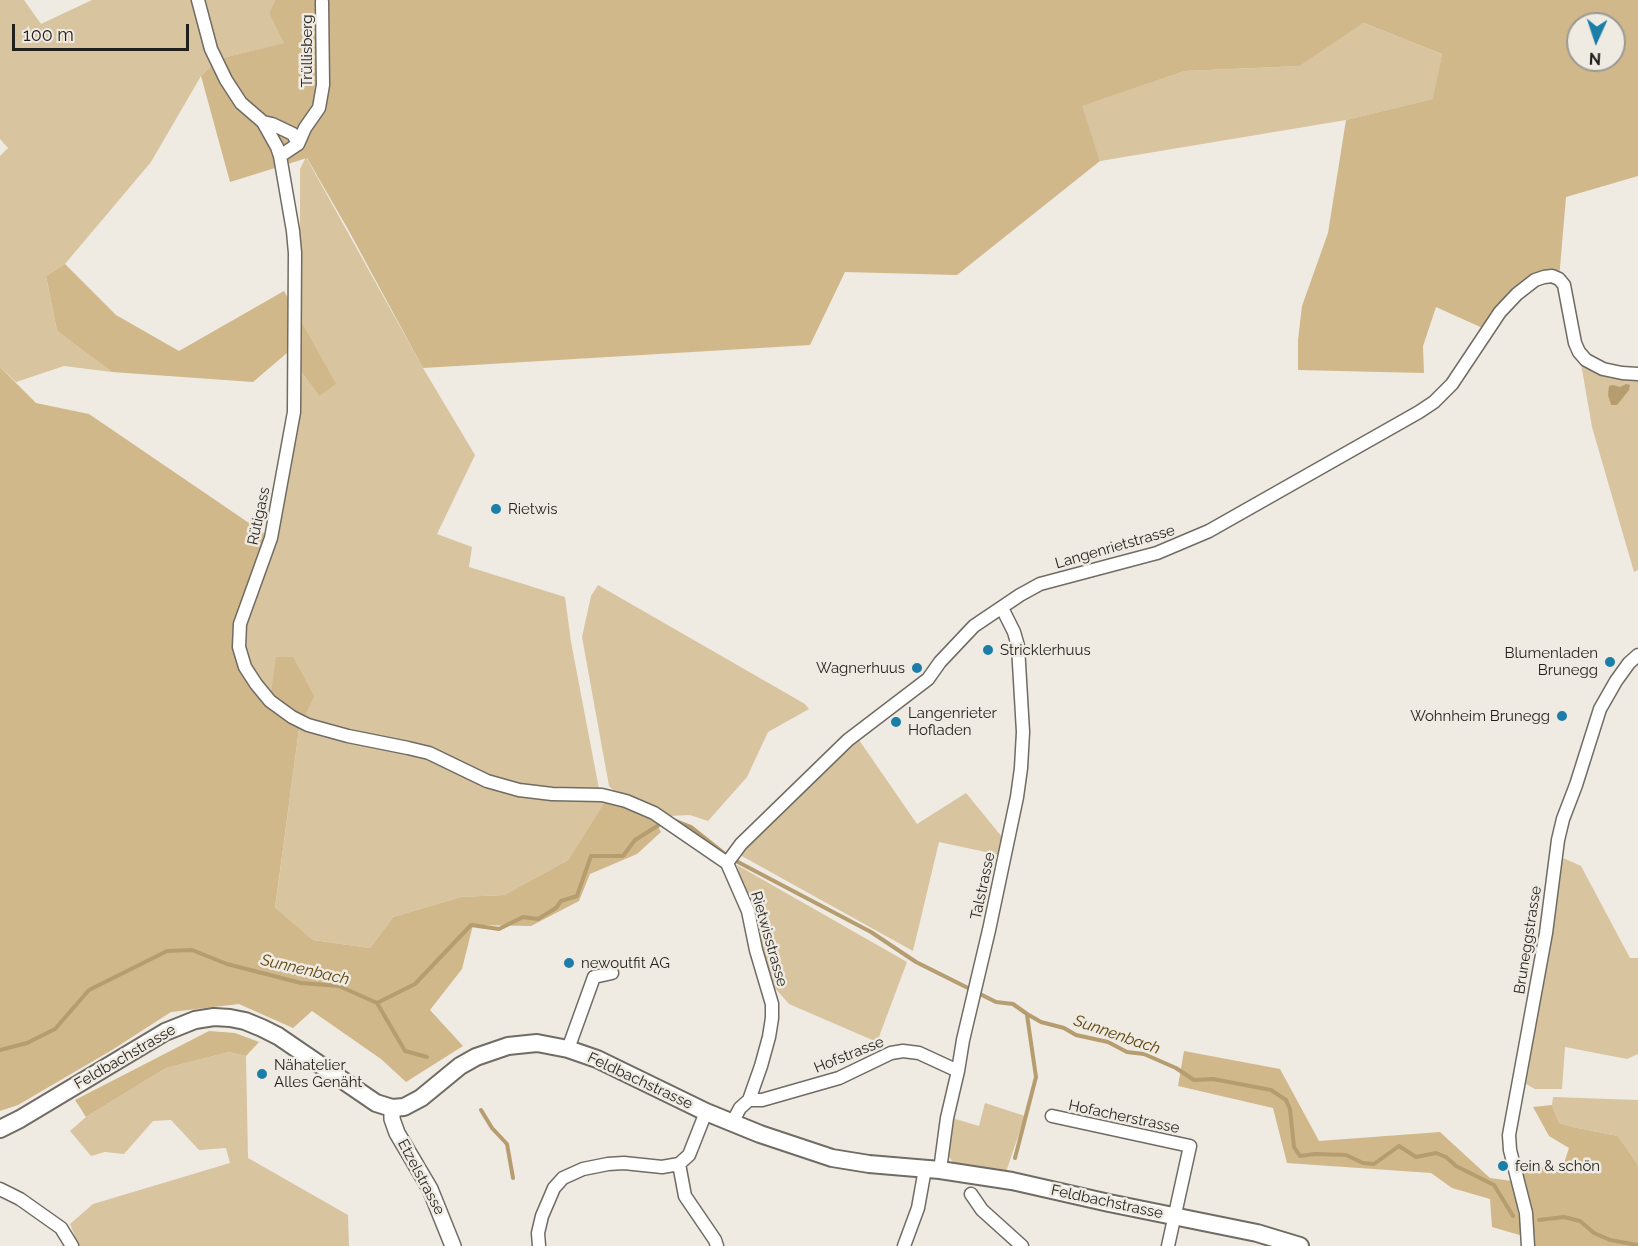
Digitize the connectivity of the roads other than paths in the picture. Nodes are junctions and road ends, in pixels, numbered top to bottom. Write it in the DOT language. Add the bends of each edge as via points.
graph roads {
  1 [pos="198,0"];
  2 [pos="322,2"];
  3 [pos="262,122"];
  4 [pos="298,144"];
  5 [pos="280,156"];
  6 [pos="1638,374"];
  7 [pos="1002,608"];
  8 [pos="1638,655"];
  9 [pos="727,863"];
  10 [pos="612,973"];
  11 [pos="568,1049"];
  12 [pos="958,1071"];
  13 [pos="750,1100"];
  14 [pos="392,1108"];
  15 [pos="706,1112"];
  16 [pos="1052,1116"];
  17 [pos="732,1123"];
  18 [pos="0,1128"];
  19 [pos="679,1164"];
  20 [pos="933,1170"];
  21 [pos="0,1189"];
  22 [pos="970,1194"];
  23 [pos="1174,1217"];
  24 [pos="72,1246"];
  25 [pos="453,1246"];
  26 [pos="539,1246"];
  27 [pos="717,1246"];
  28 [pos="904,1246"];
  29 [pos="1022,1246"];
  30 [pos="1168,1246"];
  31 [pos="1300,1246"];
  32 [pos="1528,1246"];
  1 -- 3 [label="street, Rütigass" via="211,49 226,80 241,103"];
  2 -- 4 [label="street, Trüllisberg" via="322,95 319,108"];
  3 -- 4 [label="street" via="292,134"];
  3 -- 5 [label="street, Rütigass"];
  4 -- 5 [label="street, Trüllisberg"];
  5 -- 9 [label="street, Rütigass" via="295,253 295,405 271,538 240,624 239,647 245,667 270,700 308,724 429,753 487,781 519,790 602,795 626,801 654,813"];
  6 -- 7 [label="street, Langenrietstrasse" via="1590,363 1579,352 1574,337 1566,288 1559,279 1539,278 1517,294 1495,319 1452,384 1419,412 1190,540 1144,557 1040,584"];
  7 -- 9 [label="street, Langenrietstrasse" via="967,632 927,679 848,740 741,844"];
  7 -- 12 [label="street, Talstrasse" via="1018,643 1023,744 1017,796"];
  8 -- 32 [label="street, Bruneggstrasse" via="1623,671 1600,710 1558,840 1546,933 1509,1135 1526,1213"];
  9 -- 13 [label="street, Rietwisstrasse" via="748,910 772,1004 769,1037"];
  10 -- 11 [label="street" via="594,977"];
  11 -- 14 [label="main road, Feldbachstrasse" via="524,1043 492,1051 460,1066 412,1103"];
  11 -- 15 [label="main road, Feldbachstrasse"];
  12 -- 13 [label="street, Hofstrasse" via="919,1053 891,1053 839,1078"];
  12 -- 20 [label="street, Talstrasse"];
  13 -- 17 [label="street, Rietwisstrasse"];
  14 -- 18 [label="main road, Feldbachstrasse" via="376,1103 278,1036 245,1021 214,1017 165,1032"];
  14 -- 25 [label="street, Etzelstrasse" via="397,1132 430,1189"];
  15 -- 17 [label="main road, Feldbachstrasse"];
  15 -- 19 [label="street" via="689,1155"];
  16 -- 23 [label="street, Hofacherstrasse" via="1190,1146"];
  17 -- 20 [label="main road, Feldbachstrasse" via="832,1158"];
  19 -- 26 [label="street" via="608,1164 567,1175 556,1184 542,1216"];
  19 -- 27 [label="street" via="685,1196"];
  20 -- 23 [label="main road, Feldbachstrasse" via="1012,1180"];
  20 -- 28 [label="street, Talstrasse"];
  21 -- 24 [label="street" via="61,1228"];
  22 -- 29 [label="street"];
  23 -- 30 [label="street"];
  23 -- 31 [label="main road, Feldbachstrasse" via="1257,1233"];
}
